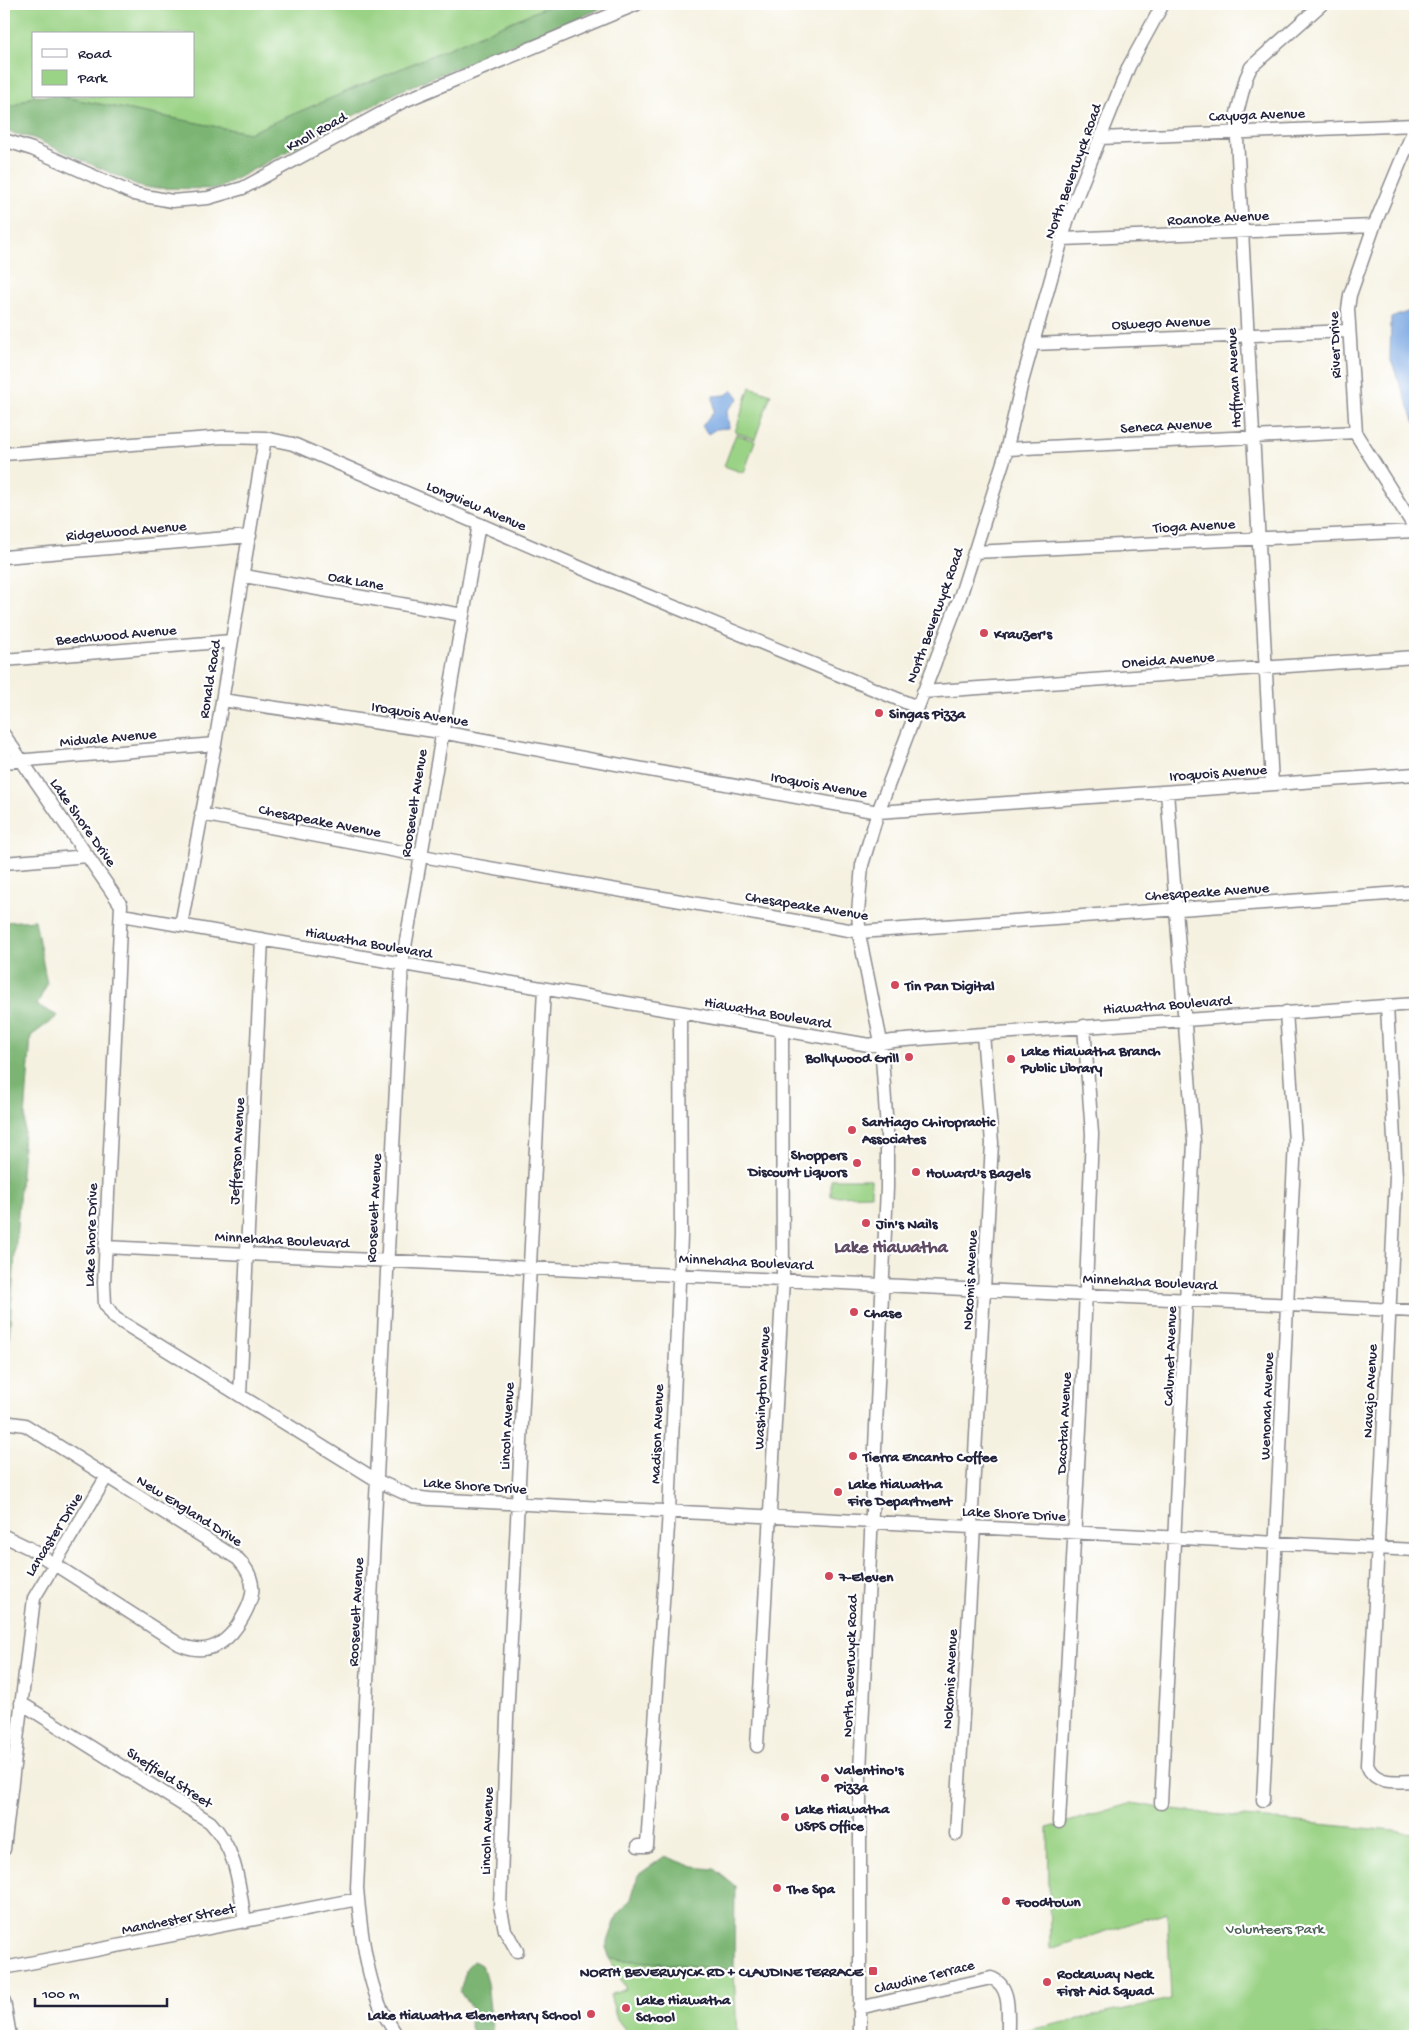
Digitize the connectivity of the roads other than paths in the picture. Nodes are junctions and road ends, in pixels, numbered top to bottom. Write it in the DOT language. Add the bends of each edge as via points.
graph roads {
  1 [pos="637,4"];
  2 [pos="1163,4"];
  3 [pos="1322,4"];
  4 [pos="1415,126"];
  5 [pos="1237,131"];
  6 [pos="1100,138"];
  7 [pos="4,140"];
  8 [pos="1374,226"];
  9 [pos="1241,231"];
  10 [pos="1063,239"];
  11 [pos="1349,331"];
  12 [pos="1247,335"];
  13 [pos="1033,344"];
  14 [pos="1356,432"];
  15 [pos="1253,437"];
  16 [pos="265,438"];
  17 [pos="1007,449"];
  18 [pos="4,454"];
  19 [pos="479,524"];
  20 [pos="1415,529"];
  21 [pos="250,536"];
  22 [pos="1258,538"];
  23 [pos="974,552"];
  24 [pos="4,557"];
  25 [pos="244,576"];
  26 [pos="463,615"];
  27 [pos="232,641"];
  28 [pos="1415,657"];
  29 [pos="4,660"];
  30 [pos="1267,668"];
  31 [pos="923,692"];
  32 [pos="222,700"];
  33 [pos="917,707"];
  34 [pos="441,732"];
  35 [pos="4,735"];
  36 [pos="215,744"];
  37 [pos="21,760"];
  38 [pos="4,762"];
  39 [pos="1415,774"];
  40 [pos="1272,784"];
  41 [pos="1167,792"];
  42 [pos="878,812"];
  43 [pos="201,814"];
  44 [pos="88,856"];
  45 [pos="421,856"];
  46 [pos="4,863"];
  47 [pos="1415,892"];
  48 [pos="1176,910"];
  49 [pos="122,915"];
  50 [pos="181,925"];
  51 [pos="860,932"];
  52 [pos="262,939"];
  53 [pos="402,964"];
  54 [pos="544,989"];
  55 [pos="1415,1004"];
  56 [pos="1387,1006"];
  57 [pos="1286,1012"];
  58 [pos="680,1013"];
  59 [pos="1186,1019"];
  60 [pos="1084,1026"];
  61 [pos="782,1031"];
  62 [pos="983,1034"];
  63 [pos="881,1042"];
  64 [pos="105,1247"];
  65 [pos="247,1253"];
  66 [pos="387,1260"];
  67 [pos="530,1267"];
  68 [pos="680,1274"];
  69 [pos="783,1279"];
  70 [pos="883,1284"];
  71 [pos="985,1289"];
  72 [pos="1086,1294"];
  73 [pos="1187,1299"];
  74 [pos="1287,1304"];
  75 [pos="1390,1310"];
  76 [pos="1415,1311"];
  77 [pos="240,1395"];
  78 [pos="4,1422"];
  79 [pos="107,1476"];
  80 [pos="378,1481"];
  81 [pos="519,1505"];
  82 [pos="670,1512"];
  83 [pos="770,1517"];
  84 [pos="872,1522"];
  85 [pos="972,1527"];
  86 [pos="1074,1532"];
  87 [pos="4,1536"];
  88 [pos="1175,1537"];
  89 [pos="1276,1543"];
  90 [pos="1377,1548"];
  91 [pos="1415,1550"];
  92 [pos="53,1563"];
  93 [pos="20,1703"];
  94 [pos="757,1746"];
  95 [pos="1415,1781"];
  96 [pos="1263,1800"];
  97 [pos="1161,1803"];
  98 [pos="6,1814"];
  99 [pos="1059,1822"];
  100 [pos="956,1834"];
  101 [pos="638,1846"];
  102 [pos="4,1849"];
  103 [pos="358,1899"];
  104 [pos="245,1922"];
  105 [pos="517,1951"];
  106 [pos="4,1968"];
  107 [pos="4,2001"];
  108 [pos="859,2008"];
  109 [pos="10,2036"];
  110 [pos="397,2036"];
  111 [pos="860,2036"];
  112 [pos="1008,2036"];
  1 -- 7 [label="street, Knoll Road" via="404,101 243,188 208,198 172,200 134,194 32,148"];
  2 -- 6 [label="street, North Beverwyck Road" via="1129,66"];
  3 -- 5 [label="street, Hoffman Avenue" via="1251,67 1237,113"];
  4 -- 5 [label="street, Cayuga Avenue"];
  4 -- 8 [label="street, River Drive"];
  5 -- 6 [label="street, Cayuga Avenue"];
  5 -- 9 [label="street, Hoffman Avenue"];
  6 -- 10 [label="street, North Beverwyck Road" via="1068,218"];
  8 -- 9 [label="street, Roanoke Avenue"];
  8 -- 11 [label="street, River Drive" via="1350,294"];
  9 -- 10 [label="street, Roanoke Avenue"];
  9 -- 12 [label="street, Hoffman Avenue"];
  10 -- 13 [label="street, North Beverwyck Road"];
  11 -- 12 [label="street, Oswego Avenue"];
  11 -- 14 [label="street, River Drive"];
  12 -- 13 [label="street, Oswego Avenue"];
  12 -- 15 [label="street, Hoffman Avenue"];
  13 -- 17 [label="street, North Beverwyck Road"];
  14 -- 15 [label="street, Seneca Avenue"];
  14 -- 20 [label="street, River Drive"];
  15 -- 17 [label="street, Seneca Avenue"];
  15 -- 22 [label="street, Hoffman Avenue"];
  16 -- 18 [label="street, Longview Avenue" via="224,437"];
  16 -- 19 [label="street, Longview Avenue" via="293,444"];
  16 -- 21 [label="street, Ronald Road"];
  17 -- 23 [label="street, North Beverwyck Road"];
  19 -- 26 [label="street, Roosevelt Avenue"];
  19 -- 33 [label="street, Longview Avenue"];
  20 -- 22 [label="street, Tioga Avenue"];
  21 -- 24 [label="street, Ridgewood Avenue"];
  21 -- 25 [label="street, Ronald Road"];
  22 -- 23 [label="street, Tioga Avenue"];
  22 -- 30 [label="street, Hoffman Avenue"];
  23 -- 31 [label="street, North Beverwyck Road"];
  25 -- 26 [label="street, Oak Lane"];
  25 -- 27 [label="street, Ronald Road"];
  26 -- 34 [label="street, Roosevelt Avenue"];
  27 -- 29 [label="street, Beechwood Avenue"];
  27 -- 32 [label="street, Ronald Road"];
  28 -- 30 [label="street, Oneida Avenue"];
  30 -- 31 [label="street, Oneida Avenue"];
  30 -- 40 [label="street, Hoffman Avenue"];
  31 -- 33 [label="street, North Beverwyck Road"];
  32 -- 34 [label="street, Iroquois Avenue"];
  32 -- 36 [label="street, Ronald Road"];
  33 -- 42 [label="street, North Beverwyck Road"];
  34 -- 42 [label="street, Iroquois Avenue"];
  34 -- 45 [label="street, Roosevelt Avenue"];
  35 -- 37 [label="street, Lake Shore Drive"];
  36 -- 37 [label="street, Midvale Avenue"];
  36 -- 43 [label="street, Ronald Road"];
  37 -- 38 [label="street, Midvale Avenue"];
  37 -- 44 [label="street, Lake Shore Drive"];
  39 -- 40 [label="street, Iroquois Avenue"];
  40 -- 41 [label="street, Iroquois Avenue"];
  41 -- 42 [label="street, Iroquois Avenue"];
  41 -- 48 [label="street, Calumet Avenue"];
  42 -- 51 [label="street, North Beverwyck Road" via="862,865 858,904"];
  43 -- 45 [label="street, Chesapeake Avenue"];
  43 -- 50 [label="street, Ronald Road"];
  44 -- 46 [label="street"];
  44 -- 49 [label="street, Lake Shore Drive" via="117,897"];
  45 -- 51 [label="street, Chesapeake Avenue"];
  45 -- 53 [label="street, Roosevelt Avenue"];
  47 -- 48 [label="street, Chesapeake Avenue"];
  48 -- 51 [label="street, Chesapeake Avenue"];
  48 -- 59 [label="street, Calumet Avenue"];
  49 -- 50 [label="street, Hiawatha Boulevard"];
  49 -- 64 [label="street, Lake Shore Drive"];
  50 -- 52 [label="street, Hiawatha Boulevard"];
  51 -- 63 [label="street, North Beverwyck Road"];
  52 -- 53 [label="street, Hiawatha Boulevard"];
  52 -- 65 [label="street, Jefferson Avenue"];
  53 -- 54 [label="street, Hiawatha Boulevard"];
  53 -- 66 [label="street, Roosevelt Avenue"];
  54 -- 58 [label="street, Hiawatha Boulevard"];
  54 -- 67 [label="street, Lincoln Avenue"];
  55 -- 56 [label="street, Hiawatha Boulevard"];
  56 -- 57 [label="street, Hiawatha Boulevard"];
  56 -- 75 [label="street, Navajo Avenue" via="1396,1177"];
  57 -- 59 [label="street, Hiawatha Boulevard"];
  57 -- 74 [label="street, Wenonah Avenue" via="1295,1141"];
  58 -- 61 [label="street, Hiawatha Boulevard"];
  58 -- 68 [label="street, Madison Avenue"];
  59 -- 60 [label="street, Hiawatha Boulevard"];
  59 -- 73 [label="street, Calumet Avenue" via="1194,1142"];
  60 -- 62 [label="street, Hiawatha Boulevard"];
  60 -- 72 [label="street, Dacotah Avenue" via="1092,1134"];
  61 -- 63 [label="street, Hiawatha Boulevard" via="869,1045"];
  61 -- 69 [label="street, Washington Avenue"];
  62 -- 63 [label="street, Hiawatha Boulevard"];
  62 -- 71 [label="street, Nokomis Avenue" via="992,1143"];
  63 -- 70 [label="street, North Beverwyck Road" via="887,1130"];
  64 -- 65 [label="street, Minnehaha Boulevard"];
  64 -- 77 [label="street, Lake Shore Drive" via="105,1304 111,1314"];
  65 -- 66 [label="street, Minnehaha Boulevard"];
  65 -- 77 [label="street, Jefferson Avenue"];
  66 -- 67 [label="street, Minnehaha Boulevard"];
  66 -- 80 [label="street, Roosevelt Avenue"];
  67 -- 68 [label="street, Minnehaha Boulevard"];
  67 -- 81 [label="street, Lincoln Avenue"];
  68 -- 69 [label="street, Minnehaha Boulevard"];
  68 -- 82 [label="street, Madison Avenue"];
  69 -- 70 [label="street, Minnehaha Boulevard"];
  69 -- 83 [label="street, Washington Avenue"];
  70 -- 71 [label="street, Minnehaha Boulevard"];
  70 -- 84 [label="street, North Beverwyck Road"];
  71 -- 72 [label="street, Minnehaha Boulevard"];
  71 -- 85 [label="street, Nokomis Avenue"];
  72 -- 73 [label="street, Minnehaha Boulevard"];
  72 -- 86 [label="street, Dacotah Avenue"];
  73 -- 74 [label="street, Minnehaha Boulevard"];
  73 -- 88 [label="street, Calumet Avenue"];
  74 -- 75 [label="street, Minnehaha Boulevard"];
  74 -- 89 [label="street, Wenonah Avenue"];
  75 -- 76 [label="street, Minnehaha Boulevard"];
  75 -- 90 [label="street, Navajo Avenue"];
  77 -- 80 [label="street, Lake Shore Drive"];
  78 -- 79 [label="street, New England Drive" via="25,1425"];
  79 -- 92 [label="street, Lancaster Drive"];
  79 -- 92 [label="street, New England Drive" via="238,1559 249,1573 252,1585 248,1609 221,1644 204,1649 190,1648"];
  80 -- 81 [label="street, Lake Shore Drive" via="430,1500"];
  80 -- 103 [label="street, Roosevelt Avenue"];
  81 -- 82 [label="street, Lake Shore Drive"];
  81 -- 105 [label="street, Lincoln Avenue" via="500,1906 505,1930"];
  82 -- 83 [label="street, Lake Shore Drive"];
  82 -- 101 [label="street, Madison Avenue" via="647,1846"];
  83 -- 84 [label="street, Lake Shore Drive"];
  83 -- 94 [label="street, Washington Avenue"];
  84 -- 85 [label="street, Lake Shore Drive"];
  84 -- 108 [label="street, North Beverwyck Road" via="860,1772"];
  85 -- 86 [label="street, Lake Shore Drive"];
  85 -- 100 [label="street, Nokomis Avenue"];
  86 -- 88 [label="street, Lake Shore Drive"];
  86 -- 99 [label="street, Dacotah Avenue"];
  87 -- 92 [label="street, New England Drive"];
  88 -- 89 [label="street, Lake Shore Drive"];
  88 -- 97 [label="street, Calumet Avenue"];
  89 -- 90 [label="street, Lake Shore Drive"];
  89 -- 96 [label="street, Wenonah Avenue"];
  90 -- 91 [label="street, Lake Shore Drive"];
  90 -- 95 [label="street, Navajo Avenue" via="1367,1765 1372,1776 1384,1780"];
  92 -- 93 [label="street, Lancaster Drive" via="34,1598"];
  93 -- 98 [label="street, Lancaster Drive"];
  93 -- 104 [label="street, Sheffield Street" via="210,1822 231,1852"];
  98 -- 102 [label="street, Lancaster Drive"];
  103 -- 104 [label="street, Manchester Street"];
  103 -- 110 [label="street, Roosevelt Avenue" via="374,1988"];
  104 -- 106 [label="street, Manchester Street"];
  107 -- 109 [label="street"];
  108 -- 111 [label="street, North Beverwyck Road"];
  108 -- 112 [label="street, Claudine Terrace" via="985,1978 997,1980 1007,1995"];
}
